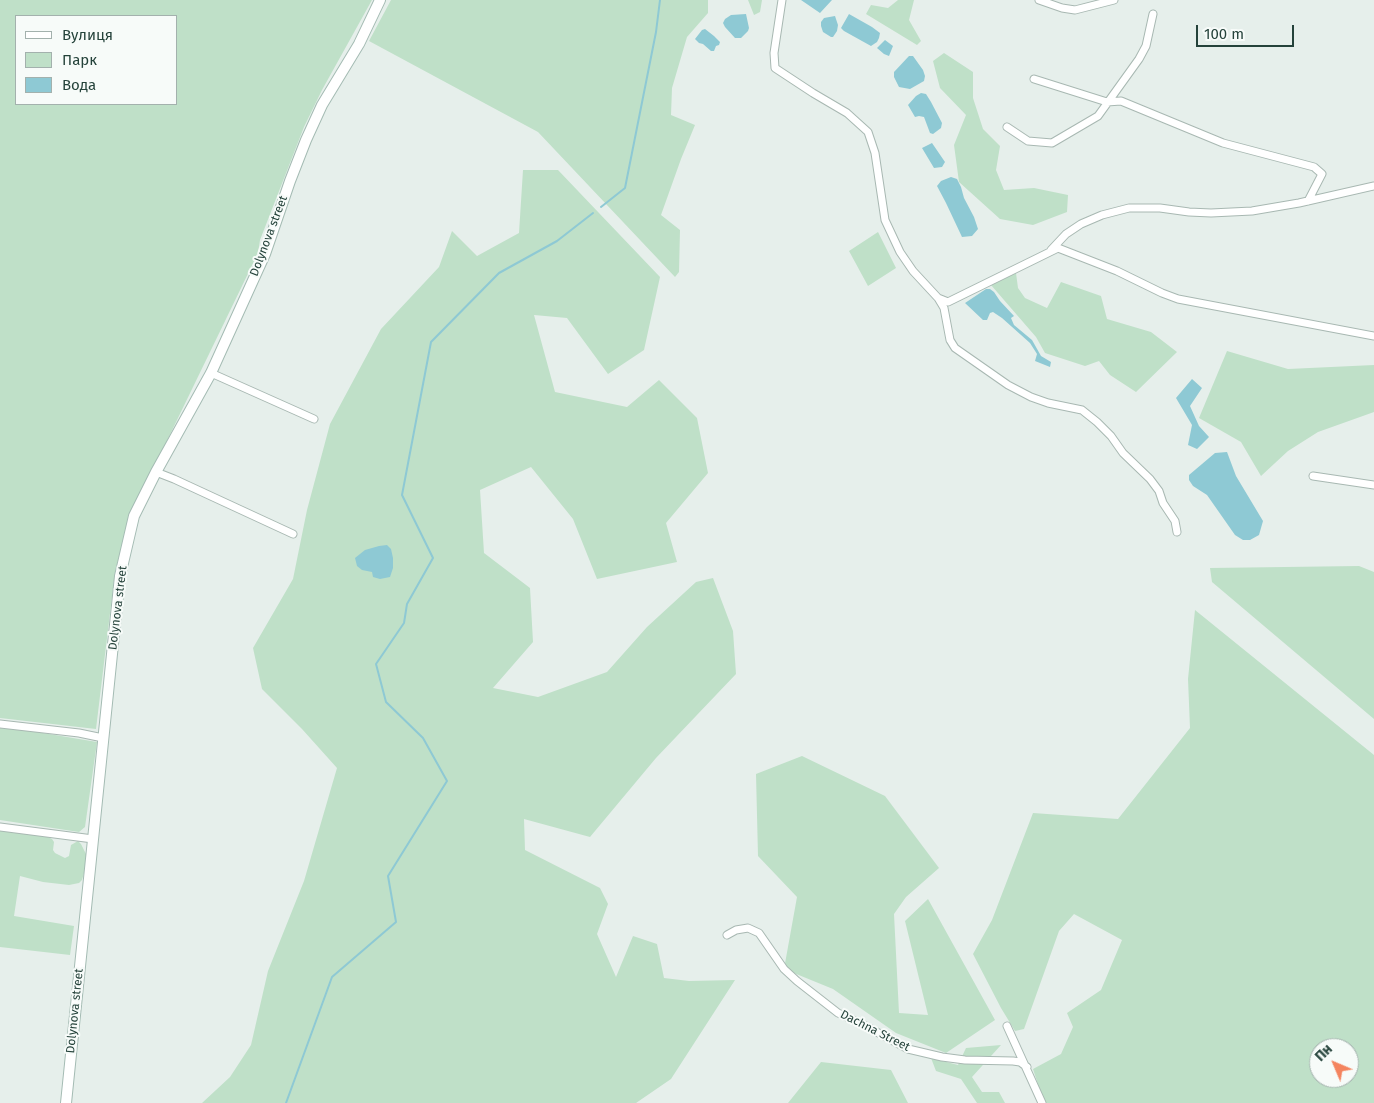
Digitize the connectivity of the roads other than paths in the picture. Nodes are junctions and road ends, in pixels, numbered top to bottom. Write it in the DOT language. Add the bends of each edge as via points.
graph roads {
  1 [pos="380,0"];
  2 [pos="782,0"];
  3 [pos="1039,0"];
  4 [pos="1114,0"];
  5 [pos="1153,14"];
  6 [pos="1034,80"];
  7 [pos="1108,102"];
  8 [pos="1007,126"];
  9 [pos="1374,186"];
  10 [pos="1308,200"];
  11 [pos="1049,252"];
  12 [pos="938,298"];
  13 [pos="1374,336"];
  14 [pos="211,373"];
  15 [pos="314,419"];
  16 [pos="156,472"];
  17 [pos="1313,476"];
  18 [pos="1374,485"];
  19 [pos="1176,532"];
  20 [pos="294,534"];
  21 [pos="0,724"];
  22 [pos="103,738"];
  23 [pos="0,827"];
  24 [pos="93,839"];
  25 [pos="727,935"];
  26 [pos="1008,1026"];
  27 [pos="1027,1067"];
  28 [pos="66,1103"];
  29 [pos="1042,1103"];
  1 -- 14 [label="street, Dolynova street" via="322,104 290,181 265,254"];
  2 -- 12 [label="street" via="774,53 775,68 847,113 868,132 875,153 885,220 900,252"];
  3 -- 4 [label="street" via="1075,10"];
  5 -- 7 [label="street" via="1146,46"];
  6 -- 7 [label="street"];
  7 -- 8 [label="street" via="1098,116 1052,143 1028,140"];
  7 -- 10 [label="street" via="1121,101 1224,143 1314,167 1322,174"];
  9 -- 10 [label="street"];
  10 -- 11 [label="street" via="1229,213 1130,208 1081,224"];
  11 -- 12 [label="street" via="948,302"];
  11 -- 13 [label="street" via="1058,248 1178,299"];
  12 -- 19 [label="street" via="955,348 1030,397 1082,410 1097,422 1159,492 1175,520"];
  14 -- 15 [label="street"];
  14 -- 16 [label="street, Dolynova street"];
  16 -- 20 [label="street"];
  16 -- 22 [label="street, Dolynova street" via="134,516 120,576"];
  17 -- 18 [label="street"];
  21 -- 22 [label="street"];
  22 -- 24 [label="street, Dolynova street"];
  23 -- 24 [label="street"];
  24 -- 28 [label="street, Dolynova street"];
  25 -- 27 [label="street, Dachna Street" via="748,928 759,933 784,969 838,1013 908,1049 965,1060 1020,1062"];
  26 -- 27 [label="street"];
  27 -- 29 [label="street"];
}
